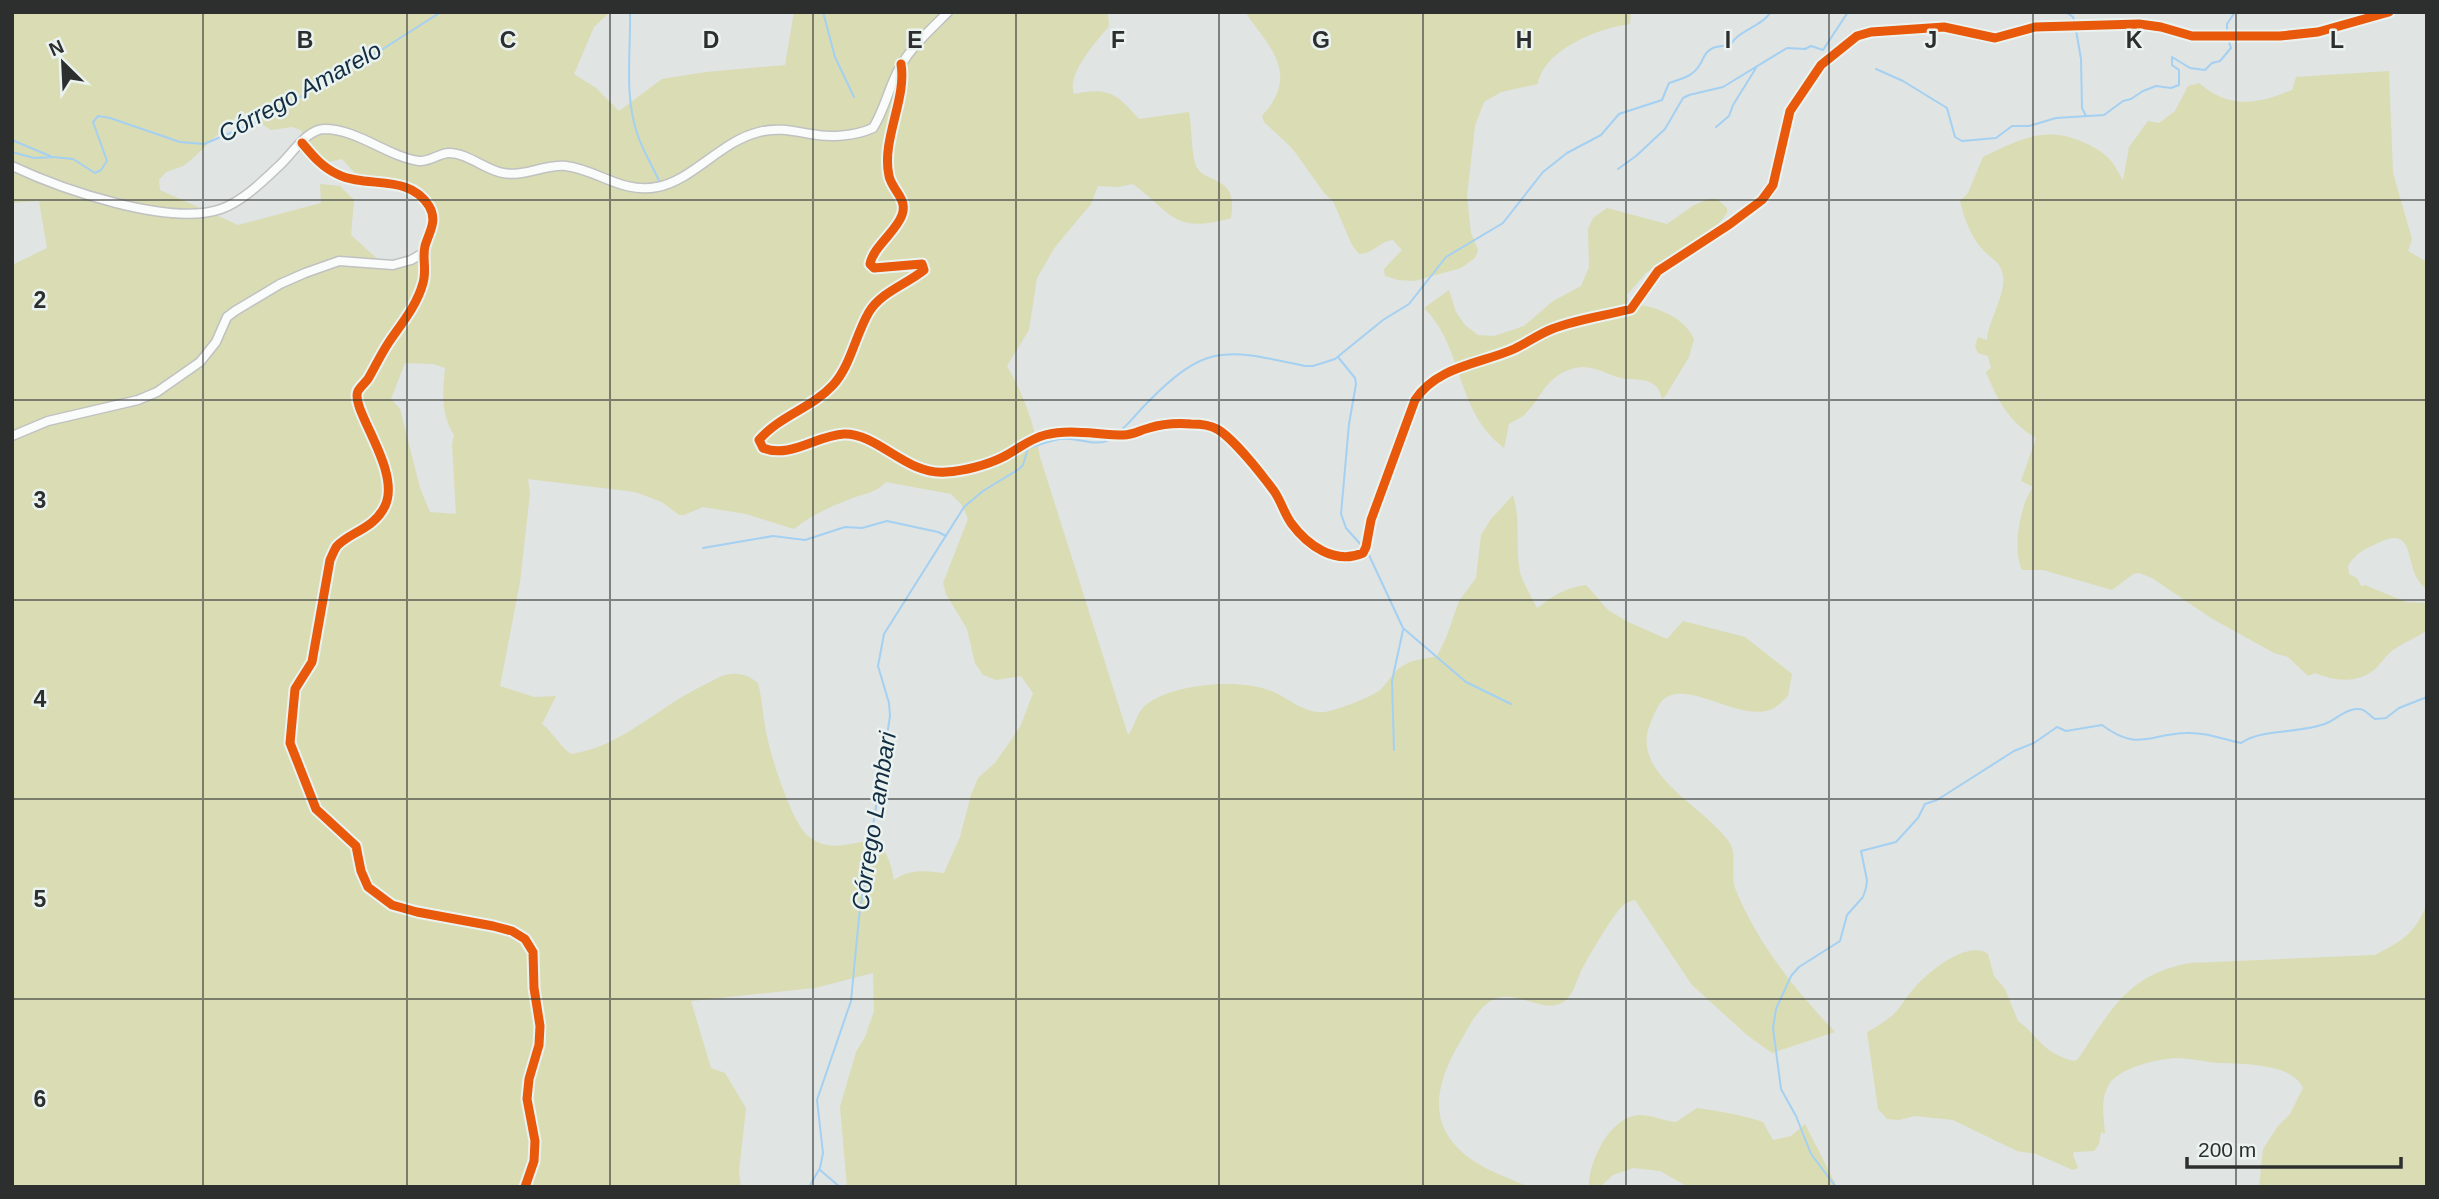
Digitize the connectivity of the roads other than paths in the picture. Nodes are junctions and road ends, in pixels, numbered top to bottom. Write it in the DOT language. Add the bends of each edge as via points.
graph roads {
  1 [pos="948,12"];
  2 [pos="2389,12"];
  3 [pos="901,64"];
  4 [pos="302,143"];
  5 [pos="12,166"];
  6 [pos="425,252"];
  7 [pos="12,436"];
  8 [pos="525,1187"];
  1 -- 3 [label="street"];
  2 -- 3 [label="street" via="2318,32 2280,36 2192,36 2139,24 2035,27 1995,38 1944,27 1857,36 1821,65 1790,111 1773,185 1762,200 1658,271 1631,309 1550,329 1513,349 1437,377 1423,388 1371,520 1366,547 1363,553 1345,558 1334,557 1303,536 1275,492 1231,439 1213,427 1164,425 1127,435 1066,431 1042,436 1001,458 946,472 913,466 857,435 826,437 772,452 763,448 759,440 768,430 832,386 869,311 924,270 922,264 874,268 870,264 904,206 888,176"];
  3 -- 4 [label="street" via="873,128 834,135 771,129 756,132 655,188 634,188 569,166 506,174 452,153 419,161 329,130 313,132"];
  4 -- 5 [label="street" via="239,200 205,213 152,211 93,197"];
  4 -- 6 [label="street" via="321,165 339,176 413,189 430,208 433,221"];
  6 -- 7 [label="street" via="393,265 338,261 305,272 227,317 200,362 157,392 48,421"];
  6 -- 8 [label="street" via="418,296 356,393 357,406 384,467 388,485 385,506 365,530 337,547 330,561 312,662 295,689 290,743 316,809 356,846 368,887 392,905 512,931 525,939 533,952 540,1035 527,1099 535,1141"];
}
